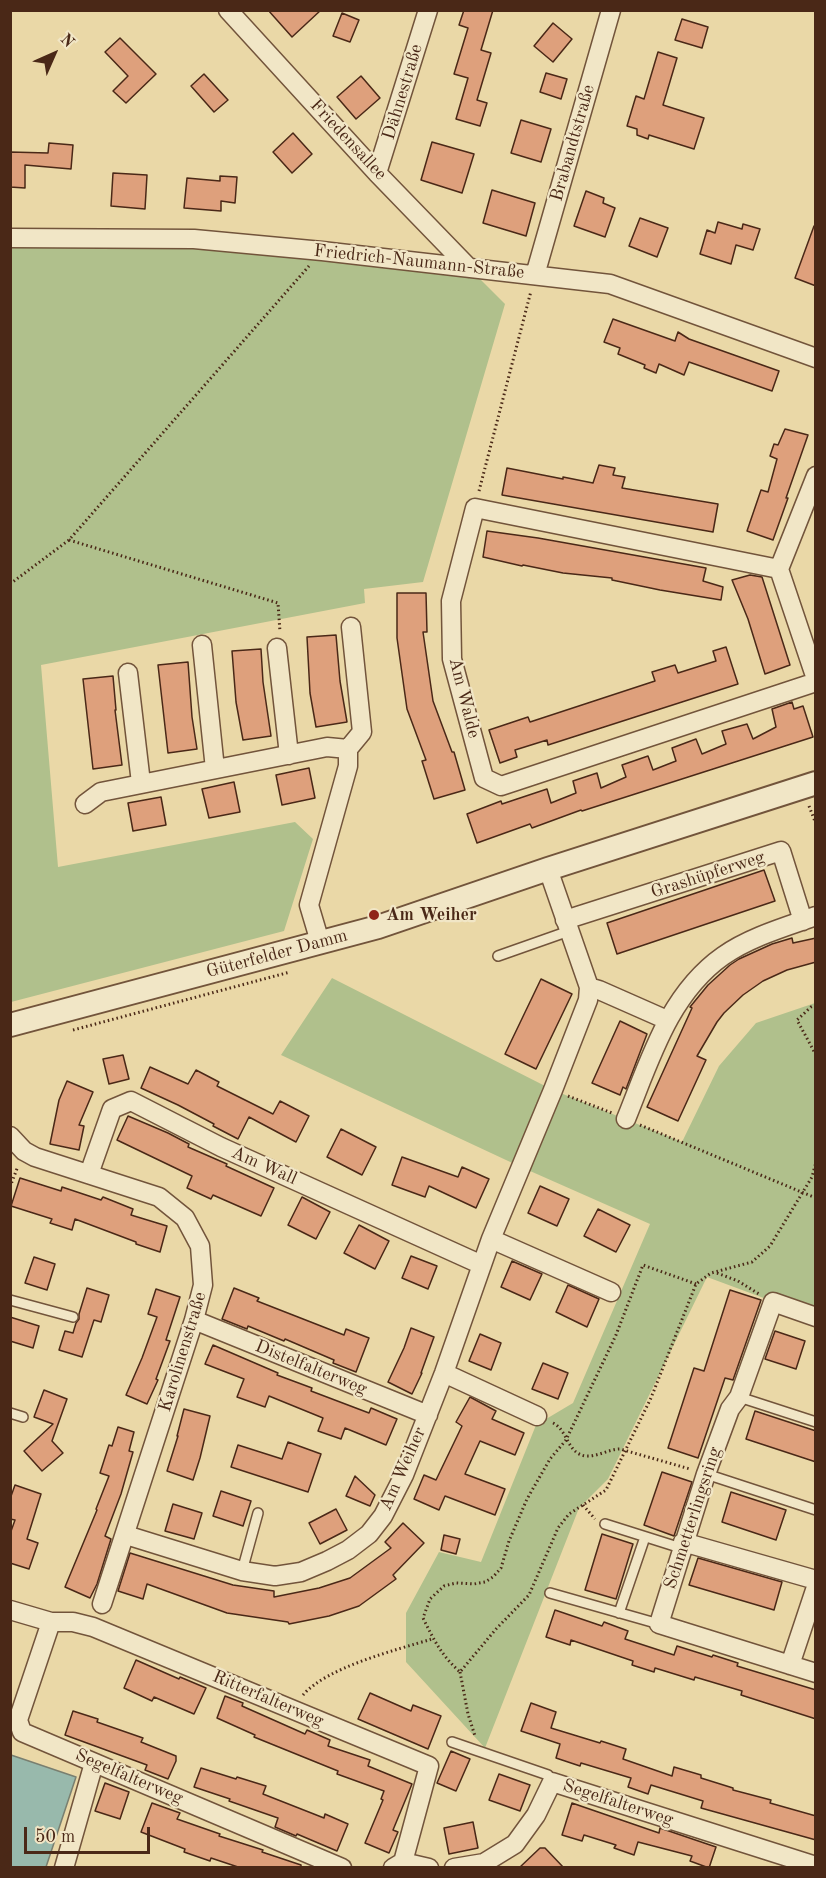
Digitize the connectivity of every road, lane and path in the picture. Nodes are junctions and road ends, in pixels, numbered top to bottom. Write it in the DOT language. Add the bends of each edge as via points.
graph roads {
  1 [pos="228,10"];
  2 [pos="428,10"];
  3 [pos="611,10"];
  4 [pos="377,172"];
  5 [pos="10,238"];
  6 [pos="322,251"];
  7 [pos="469,268"];
  8 [pos="535,275"];
  9 [pos="816,358"];
  10 [pos="816,476"];
  11 [pos="475,508"];
  12 [pos="69,540"];
  13 [pos="779,569"];
  14 [pos="10,584"];
  15 [pos="351,627"];
  16 [pos="202,645"];
  17 [pos="277,648"];
  18 [pos="128,673"];
  19 [pos="816,681"];
  20 [pos="348,749"];
  21 [pos="289,754"];
  22 [pos="215,769"];
  23 [pos="141,783"];
  24 [pos="816,783"];
  25 [pos="86,804"];
  26 [pos="809,805"];
  27 [pos="816,824"];
  28 [pos="548,869"];
  29 [pos="809,919"];
  30 [pos="567,925"];
  31 [pos="320,942"];
  32 [pos="498,956"];
  33 [pos="589,987"];
  34 [pos="816,1005"];
  35 [pos="667,1020"];
  36 [pos="10,1025"];
  37 [pos="816,1055"];
  38 [pos="553,1090"];
  39 [pos="626,1119"];
  40 [pos="10,1136"];
  41 [pos="816,1162"];
  42 [pos="89,1174"];
  43 [pos="803,1193"];
  44 [pos="816,1198"];
  45 [pos="491,1239"];
  46 [pos="482,1265"];
  47 [pos="715,1272"];
  48 [pos="696,1284"];
  49 [pos="611,1292"];
  50 [pos="10,1300"];
  51 [pos="773,1302"];
  52 [pos="73,1317"];
  53 [pos="816,1317"];
  54 [pos="194,1320"];
  55 [pos="444,1373"];
  56 [pos="739,1397"];
  57 [pos="10,1413"];
  58 [pos="428,1415"];
  59 [pos="537,1416"];
  60 [pos="23,1417"];
  61 [pos="816,1422"];
  62 [pos="566,1440"];
  63 [pos="625,1450"];
  64 [pos="706,1474"];
  65 [pos="582,1505"];
  66 [pos="816,1510"];
  67 [pos="258,1514"];
  68 [pos="605,1524"];
  69 [pos="126,1535"];
  70 [pos="645,1537"];
  71 [pos="682,1545"];
  72 [pos="242,1570"];
  73 [pos="816,1580"];
  74 [pos="816,1587"];
  75 [pos="550,1593"];
  76 [pos="102,1604"];
  77 [pos="10,1610"];
  78 [pos="619,1613"];
  79 [pos="51,1622"];
  80 [pos="658,1624"];
  81 [pos="432,1639"];
  82 [pos="789,1665"];
  83 [pos="460,1672"];
  84 [pos="816,1672"];
  85 [pos="295,1710"];
  86 [pos="452,1742"];
  87 [pos="480,1752"];
  88 [pos="94,1763"];
  89 [pos="552,1782"];
  90 [pos="400,1866"];
  91 [pos="816,1866"];
  92 [pos="64,1868"];
  93 [pos="342,1868"];
  94 [pos="429,1868"];
  95 [pos="454,1868"];
  1 -- 4 [label="street, Friedensallee"];
  2 -- 4 [label="street, Dähnestraße"];
  3 -- 8 [label="street, Brabandtstraße"];
  4 -- 7 [label="street, Friedensallee"];
  5 -- 6 [label="street, Friedrich-Naumann-Straße" via="194,240"];
  6 -- 7 [label="street, Friedrich-Naumann-Straße"];
  6 -- 12 [label="path"];
  7 -- 8 [label="street, Friedrich-Naumann-Straße"];
  8 -- 9 [label="street, Friedrich-Naumann-Straße" via="610,284"];
  8 -- 11 [label="path"];
  10 -- 13 [label="street"];
  11 -- 13 [label="street"];
  11 -- 19 [label="street, Am Walde" via="451,601 452,659 484,778 501,786"];
  12 -- 14 [label="path"];
  12 -- 17 [label="path" via="278,603"];
  13 -- 19 [label="street, Am Walde"];
  15 -- 20 [label="street" via="362,732"];
  16 -- 22 [label="street"];
  17 -- 21 [label="street"];
  18 -- 23 [label="street"];
  20 -- 21 [label="street" via="327,747"];
  20 -- 31 [label="street" via="348,766 309,905"];
  21 -- 22 [label="street"];
  22 -- 23 [label="street"];
  23 -- 25 [label="street" via="100,792"];
  24 -- 28 [label="street, Güterfelder Damm"];
  26 -- 27 [label="path"];
  28 -- 30 [label="street"];
  28 -- 31 [label="street, Güterfelder Damm" via="384,925"];
  29 -- 30 [label="street, Grashüpferweg" via="781,851"];
  29 -- 35 [label="street, Grashüpferweg" via="723,955 695,980"];
  30 -- 32 [label="lane"];
  30 -- 33 [label="street"];
  31 -- 36 [label="street, Güterfelder Damm"];
  33 -- 35 [label="street"];
  33 -- 38 [label="street, Am Weiher" via="588,1000"];
  34 -- 37 [label="path" via="797,1020"];
  35 -- 39 [label="street, Grashüpferweg"];
  38 -- 39 [label="path"];
  38 -- 45 [label="street, Am Weiher"];
  39 -- 43 [label="path"];
  40 -- 42 [label="street, Karolinenstraße" via="34,1157"];
  41 -- 43 [label="path"];
  42 -- 46 [label="street, Am Wall" via="112,1109 131,1101 221,1147"];
  42 -- 54 [label="street, Karolinenstraße" via="159,1197 185,1218 200,1246 203,1285"];
  43 -- 44 [label="path"];
  43 -- 47 [label="path" via="770,1246 752,1262"];
  45 -- 46 [label="street, Am Weiher"];
  45 -- 49 [label="street"];
  46 -- 55 [label="street, Am Weiher"];
  47 -- 48 [label="path"];
  47 -- 51 [label="path"];
  48 -- 62 [label="path" via="643,1265 616,1335"];
  48 -- 63 [label="path" via="651,1398"];
  50 -- 52 [label="lane"];
  51 -- 53 [label="street"];
  51 -- 56 [label="street, Schmetterlingsring"];
  54 -- 58 [label="street, Distelfalterweg"];
  54 -- 69 [label="street, Karolinenstraße"];
  55 -- 58 [label="street, Am Weiher"];
  55 -- 59 [label="street"];
  56 -- 61 [label="lane"];
  56 -- 64 [label="street, Schmetterlingsring" via="730,1408"];
  57 -- 60 [label="lane"];
  58 -- 72 [label="street, Am Weiher" via="394,1496 369,1534 348,1550 301,1572 275,1576"];
  59 -- 62 [label="path" via="557,1425"];
  62 -- 63 [label="path" via="578,1454 588,1457 613,1449"];
  62 -- 81 [label="path" via="527,1499 501,1568 485,1582 444,1586 430,1599 423,1618"];
  63 -- 64 [label="path"];
  63 -- 65 [label="path" via="606,1490"];
  64 -- 66 [label="lane"];
  64 -- 71 [label="street, Schmetterlingsring"];
  65 -- 68 [label="path" via="592,1518"];
  65 -- 83 [label="path" via="558,1528 529,1595"];
  67 -- 72 [label="lane"];
  68 -- 70 [label="lane"];
  69 -- 72 [label="street, Am Weiher"];
  69 -- 76 [label="street, Karolinenstraße"];
  70 -- 71 [label="lane"];
  70 -- 78 [label="lane"];
  71 -- 73 [label="street"];
  71 -- 80 [label="street, Schmetterlingsring"];
  74 -- 82 [label="street"];
  75 -- 78 [label="lane"];
  77 -- 79 [label="street, Ritterfalterweg"];
  78 -- 80 [label="lane"];
  79 -- 85 [label="street, Ritterfalterweg" via="93,1627"];
  79 -- 88 [label="street, Segelfalterweg" via="18,1720 22,1732"];
  80 -- 82 [label="street"];
  81 -- 83 [label="path"];
  81 -- 85 [label="path" via="352,1665 312,1686"];
  82 -- 84 [label="street"];
  83 -- 87 [label="path"];
  85 -- 90 [label="street, Ritterfalterweg" via="429,1766"];
  86 -- 87 [label="lane"];
  87 -- 89 [label="lane" via="548,1775"];
  88 -- 92 [label="street"];
  88 -- 93 [label="street, Segelfalterweg"];
  89 -- 91 [label="street, Segelfalterweg"];
  89 -- 95 [label="street, Segelfalterweg" via="536,1815 515,1844 484,1863"];
  90 -- 94 [label="street"];
}
